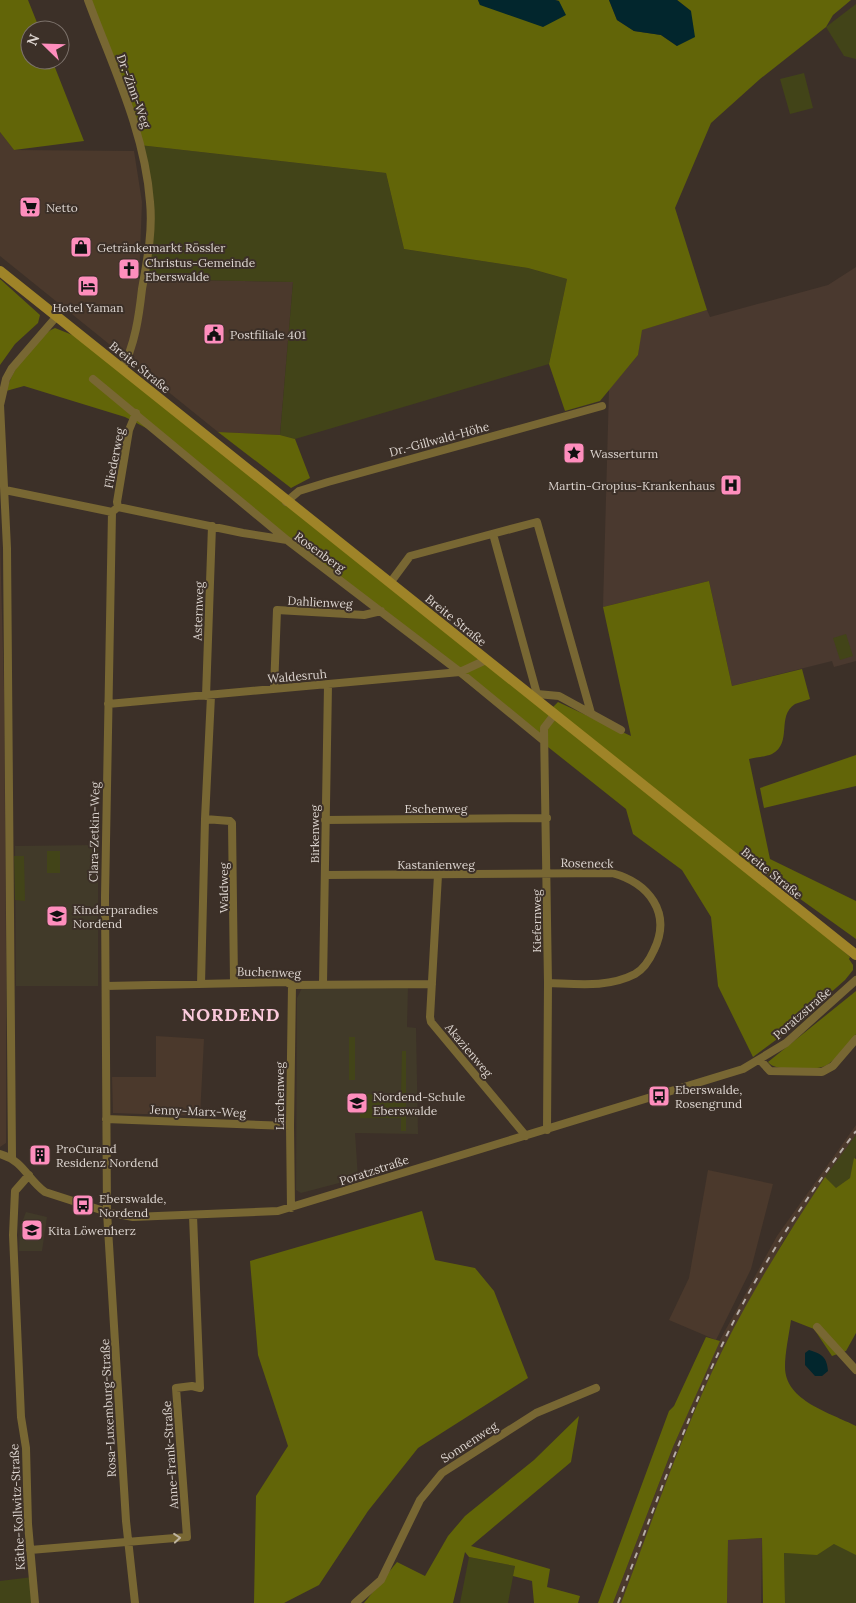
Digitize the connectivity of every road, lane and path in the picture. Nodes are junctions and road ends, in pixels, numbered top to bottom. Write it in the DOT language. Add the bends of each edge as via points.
graph roads {
  1 [pos="88,0"];
  2 [pos="0,271"];
  3 [pos="57,316"];
  4 [pos="122,369"];
  5 [pos="93,379"];
  6 [pos="602,406"];
  7 [pos="136,413"];
  8 [pos="5,490"];
  9 [pos="286,502"];
  10 [pos="115,510"];
  11 [pos="212,526"];
  12 [pos="493,534"];
  13 [pos="287,540"];
  14 [pos="390,583"];
  15 [pos="381,611"];
  16 [pos="486,660"];
  17 [pos="460,672"];
  18 [pos="328,685"];
  19 [pos="274,689"];
  20 [pos="208,696"];
  21 [pos="535,696"];
  22 [pos="108,704"];
  23 [pos="591,713"];
  24 [pos="554,715"];
  25 [pos="622,730"];
  26 [pos="544,741"];
  27 [pos="547,818"];
  28 [pos="204,819"];
  29 [pos="325,820"];
  30 [pos="547,874"];
  31 [pos="325,875"];
  32 [pos="438,875"];
  33 [pos="856,955"];
  34 [pos="856,980"];
  35 [pos="234,982"];
  36 [pos="548,983"];
  37 [pos="201,984"];
  38 [pos="292,984"];
  39 [pos="323,984"];
  40 [pos="432,984"];
  41 [pos="106,986"];
  42 [pos="856,1039"];
  43 [pos="760,1060"];
  44 [pos="106,1119"];
  45 [pos="290,1126"];
  46 [pos="547,1130"];
  47 [pos="526,1136"];
  48 [pos="0,1154"];
  49 [pos="12,1157"];
  50 [pos="29,1175"];
  51 [pos="292,1208"];
  52 [pos="107,1212"];
  53 [pos="193,1216"];
  54 [pos="817,1327"];
  55 [pos="856,1370"];
  56 [pos="596,1388"];
  57 [pos="128,1542"];
  58 [pos="30,1550"];
  59 [pos="35,1603"];
  60 [pos="135,1603"];
  61 [pos="355,1603"];
  1 -- 4 [label="street, Dr.-Zinn-Weg" via="138,135 150,204 141,298 131,352"];
  2 -- 3 [label="main road, Breite Straße"];
  3 -- 4 [label="main road, Breite Straße"];
  3 -- 8 [label="street" via="12,368 2,395"];
  4 -- 9 [label="main road, Breite Straße"];
  5 -- 7 [label="street"];
  6 -- 9 [label="street, Dr.-Gillwald-Höhe" via="299,491"];
  7 -- 10 [label="street, Fliederweg"];
  7 -- 13 [label="street"];
  8 -- 10 [label="street, Rosenberg"];
  8 -- 49 [label="street"];
  9 -- 14 [label="main road, Breite Straße"];
  10 -- 11 [label="street, Rosenberg"];
  10 -- 22 [label="street, Clara-Zetkin-Weg"];
  11 -- 13 [label="street, Rosenberg"];
  11 -- 20 [label="street, Asternweg"];
  12 -- 14 [label="street" via="410,556"];
  12 -- 21 [label="street"];
  12 -- 23 [label="street" via="537,522"];
  13 -- 15 [label="street, Rosenberg"];
  14 -- 16 [label="main road, Breite Straße"];
  15 -- 17 [label="street, Rosenberg"];
  15 -- 19 [label="street, Dahlienweg" via="364,616 277,610"];
  16 -- 17 [label="street, Waldesruh"];
  16 -- 21 [label="main road, Breite Straße"];
  17 -- 18 [label="street, Waldesruh"];
  17 -- 26 [label="street, Rosenberg"];
  18 -- 19 [label="street, Waldesruh"];
  18 -- 29 [label="street, Birkenweg"];
  19 -- 20 [label="street, Waldesruh"];
  20 -- 22 [label="street, Waldesruh"];
  20 -- 28 [label="street, Waldweg"];
  21 -- 23 [label="street" via="558,696"];
  21 -- 24 [label="main road, Breite Straße"];
  22 -- 41 [label="street, Clara-Zetkin-Weg"];
  23 -- 25 [label="street"];
  24 -- 26 [label="street, Kiefernweg" via="544,728"];
  24 -- 33 [label="main road, Breite Straße"];
  26 -- 27 [label="street, Kiefernweg"];
  27 -- 29 [label="street, Eschenweg"];
  27 -- 30 [label="street, Kiefernweg"];
  28 -- 35 [label="street, Waldweg" via="232,823"];
  28 -- 37 [label="street, Waldweg"];
  29 -- 31 [label="street, Birkenweg"];
  30 -- 32 [label="street, Kastanienweg"];
  30 -- 36 [label="street, Kiefernweg"];
  30 -- 36 [label="street, Roseneck" via="625,877 648,895 662,918 659,940 649,961 637,973 613,983"];
  31 -- 32 [label="street, Kastanienweg"];
  31 -- 39 [label="street, Birkenweg"];
  32 -- 40 [label="street, Akazienweg"];
  34 -- 43 [label="street, Poratzstraße" via="791,1038"];
  35 -- 37 [label="street, Buchenweg"];
  35 -- 38 [label="street, Buchenweg"];
  36 -- 46 [label="street, Kiefernweg"];
  37 -- 41 [label="street, Buchenweg"];
  38 -- 39 [label="street, Buchenweg"];
  38 -- 45 [label="street, Lärchenweg"];
  39 -- 40 [label="street, Buchenweg"];
  40 -- 47 [label="street, Akazienweg" via="431,1022"];
  41 -- 44 [label="street, Clara-Zetkin-Weg"];
  42 -- 43 [label="street" via="833,1066 822,1072 770,1071"];
  43 -- 46 [label="street, Poratzstraße" via="729,1074"];
  44 -- 45 [label="street, Jenny-Marx-Weg"];
  44 -- 52 [label="street, Clara-Zetkin-Weg"];
  45 -- 51 [label="street, Lärchenweg"];
  46 -- 47 [label="street, Poratzstraße"];
  47 -- 51 [label="street, Poratzstraße"];
  48 -- 49 [label="street"];
  49 -- 50 [label="street, Poratzstraße"];
  50 -- 52 [label="street, Poratzstraße" via="45,1192"];
  50 -- 58 [label="street, Käthe-Kollwitz-Straße" via="15,1191 13,1228"];
  51 -- 53 [label="street, Poratzstraße" via="264,1213"];
  52 -- 53 [label="street, Poratzstraße" via="133,1217"];
  52 -- 57 [label="street, Rosa-Luxemburg-Straße"];
  57 -- 53 [label="street, Anne-Frank-Straße, one-way" via="187,1537 176,1388 200,1388"];
  54 -- 55 [label="street"];
  56 -- 61 [label="street, Sonnenweg" via="536,1413 442,1473 420,1500 381,1580"];
  57 -- 58 [label="street"];
  57 -- 60 [label="street, Rosa-Luxemburg-Straße"];
  58 -- 59 [label="street, Käthe-Kollwitz-Straße"];
}
